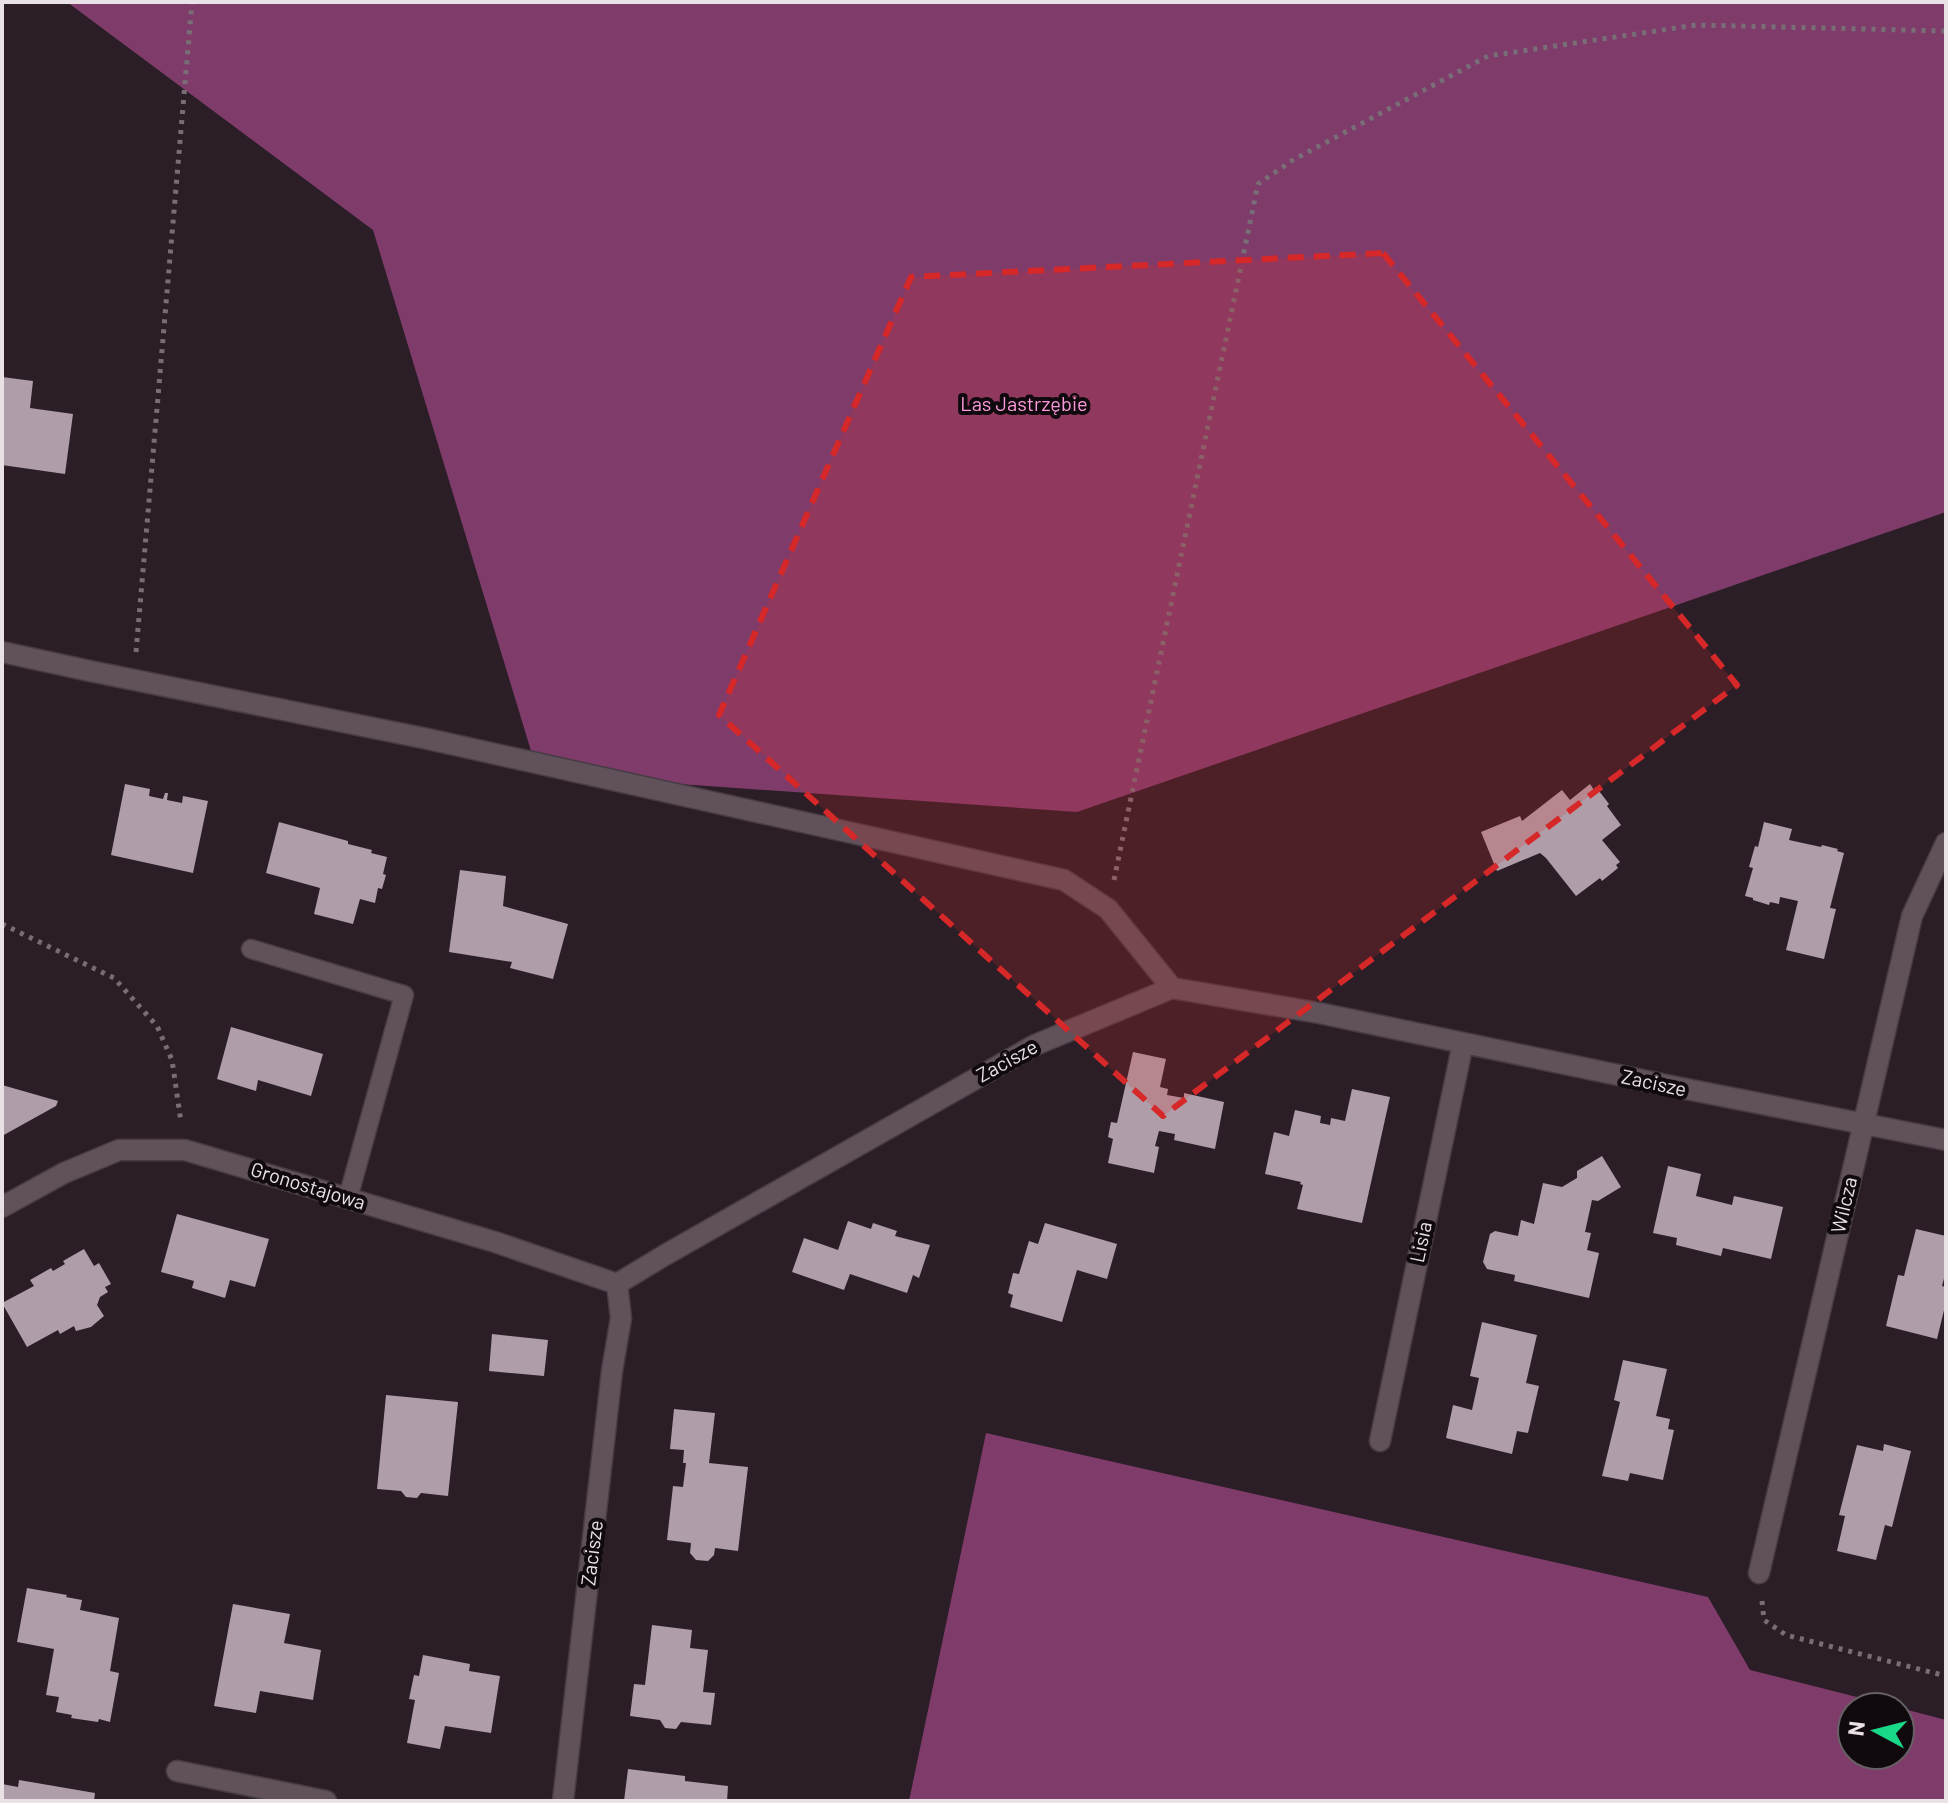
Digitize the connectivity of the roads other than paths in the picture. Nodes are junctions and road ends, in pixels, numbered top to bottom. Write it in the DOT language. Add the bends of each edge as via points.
graph roads {
  1 [pos="2,652"];
  2 [pos="1946,843"];
  3 [pos="251,949"];
  4 [pos="1172,988"];
  5 [pos="1463,1043"];
  6 [pos="1862,1124"];
  7 [pos="1946,1140"];
  8 [pos="348,1198"];
  9 [pos="2,1207"];
  10 [pos="617,1284"];
  11 [pos="1380,1441"];
  12 [pos="1759,1573"];
  13 [pos="177,1771"];
  14 [pos="326,1801"];
  15 [pos="563,1801"];
  1 -- 4 [label="street" via="428,739 1064,880 1108,909"];
  2 -- 6 [label="street, Wilcza" via="1912,916"];
  3 -- 8 [label="lane" via="404,995"];
  4 -- 5 [label="street, Zacisze"];
  4 -- 10 [label="street, Zacisze" via="1035,1045"];
  5 -- 6 [label="street, Zacisze"];
  5 -- 11 [label="street, Lisia"];
  6 -- 7 [label="street, Zacisze"];
  6 -- 12 [label="street, Wilcza"];
  8 -- 9 [label="street, Gronostajowa" via="185,1150 119,1150"];
  8 -- 10 [label="street, Gronostajowa"];
  10 -- 15 [label="street, Zacisze" via="621,1318"];
  13 -- 14 [label="street"];
}
